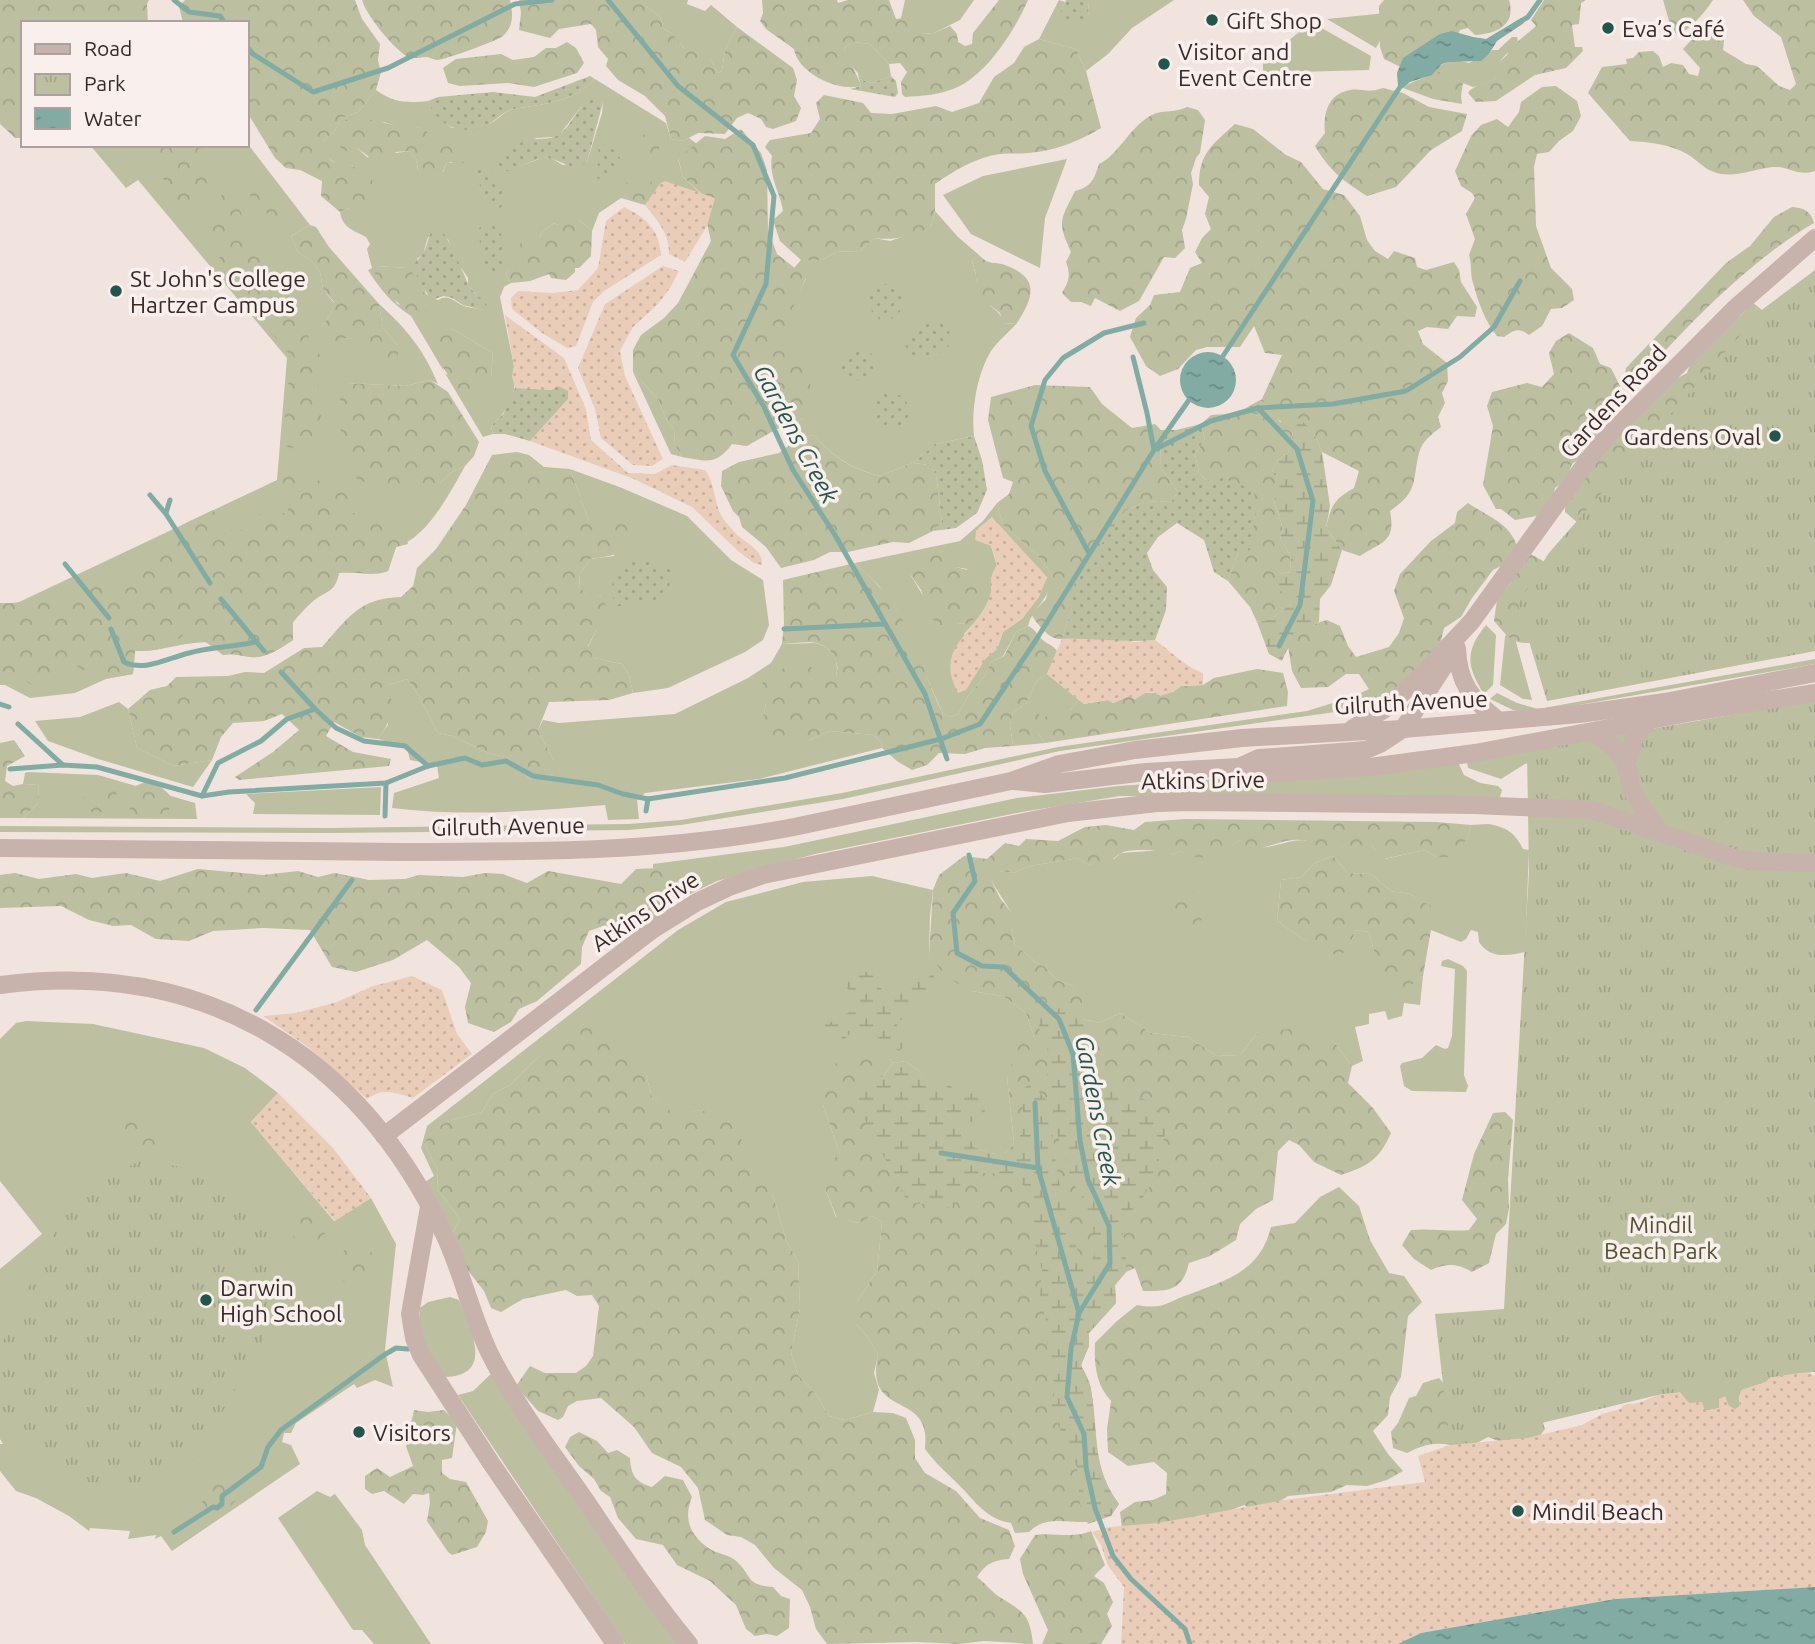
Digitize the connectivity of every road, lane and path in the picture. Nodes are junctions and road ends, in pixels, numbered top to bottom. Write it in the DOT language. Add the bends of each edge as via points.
graph roads {
  1 [pos="1815,238"];
  2 [pos="1815,247"];
  3 [pos="1785,264"];
  4 [pos="1472,621"];
  5 [pos="1457,648"];
  6 [pos="1815,673"];
  7 [pos="1815,693"];
  8 [pos="1665,702"];
  9 [pos="1499,722"];
  10 [pos="1648,722"];
  11 [pos="1403,729"];
  12 [pos="1349,730"];
  13 [pos="1593,732"];
  14 [pos="1626,763"];
  15 [pos="1239,767"];
  16 [pos="1011,781"];
  17 [pos="1630,790"];
  18 [pos="1604,812"];
  19 [pos="1660,833"];
  20 [pos="0,848"];
  21 [pos="1815,863"];
  22 [pos="0,985"];
  23 [pos="384,1136"];
  24 [pos="429,1207"];
  25 [pos="615,1644"];
  26 [pos="689,1644"];
  1 -- 3 [label="street, Gardens Road"];
  2 -- 3 [label="street, Gardens Road"];
  3 -- 4 [label="street, Gardens Road" via="1599,445"];
  4 -- 5 [label="street, Gardens Road"];
  4 -- 12 [label="street, Gardens Road" via="1385,709"];
  5 -- 9 [label="street" via="1461,678 1476,704"];
  5 -- 11 [label="street, Gardens Road"];
  6 -- 8 [label="street, Gilruth Avenue"];
  7 -- 10 [label="street, Gilruth Avenue"];
  8 -- 9 [label="street, Gilruth Avenue"];
  8 -- 10 [label="street"];
  9 -- 11 [label="street, Gilruth Avenue"];
  10 -- 13 [label="street, Gilruth Avenue"];
  10 -- 14 [label="street" via="1635,736"];
  11 -- 12 [label="street, Gilruth Avenue"];
  11 -- 15 [label="street, Gardens Road" via="1366,750 1259,758"];
  12 -- 16 [label="street, Gilruth Avenue" via="1135,750 1059,764"];
  13 -- 14 [label="street" via="1612,745"];
  13 -- 15 [label="street, Gilruth Avenue" via="1370,767 1274,773"];
  14 -- 17 [label="street"];
  15 -- 16 [label="street, Gilruth Avenue" via="1045,784"];
  16 -- 20 [label="street, Gilruth Avenue" via="760,834 615,848 495,852"];
  17 -- 18 [label="street"];
  17 -- 19 [label="street"];
  18 -- 19 [label="street, Atkins Drive"];
  18 -- 23 [label="street, Atkins Drive" via="1540,807 1157,803 1068,813 763,875 713,894 652,930"];
  19 -- 21 [label="street, Atkins Drive" via="1735,858"];
  22 -- 23 [label="street" via="56,980 135,985 177,993 245,1018 303,1055 347,1093"];
  23 -- 24 [label="street"];
  24 -- 25 [label="street" via="410,1314 414,1338 491,1463"];
  24 -- 26 [label="street" via="489,1351 517,1403"];
}
